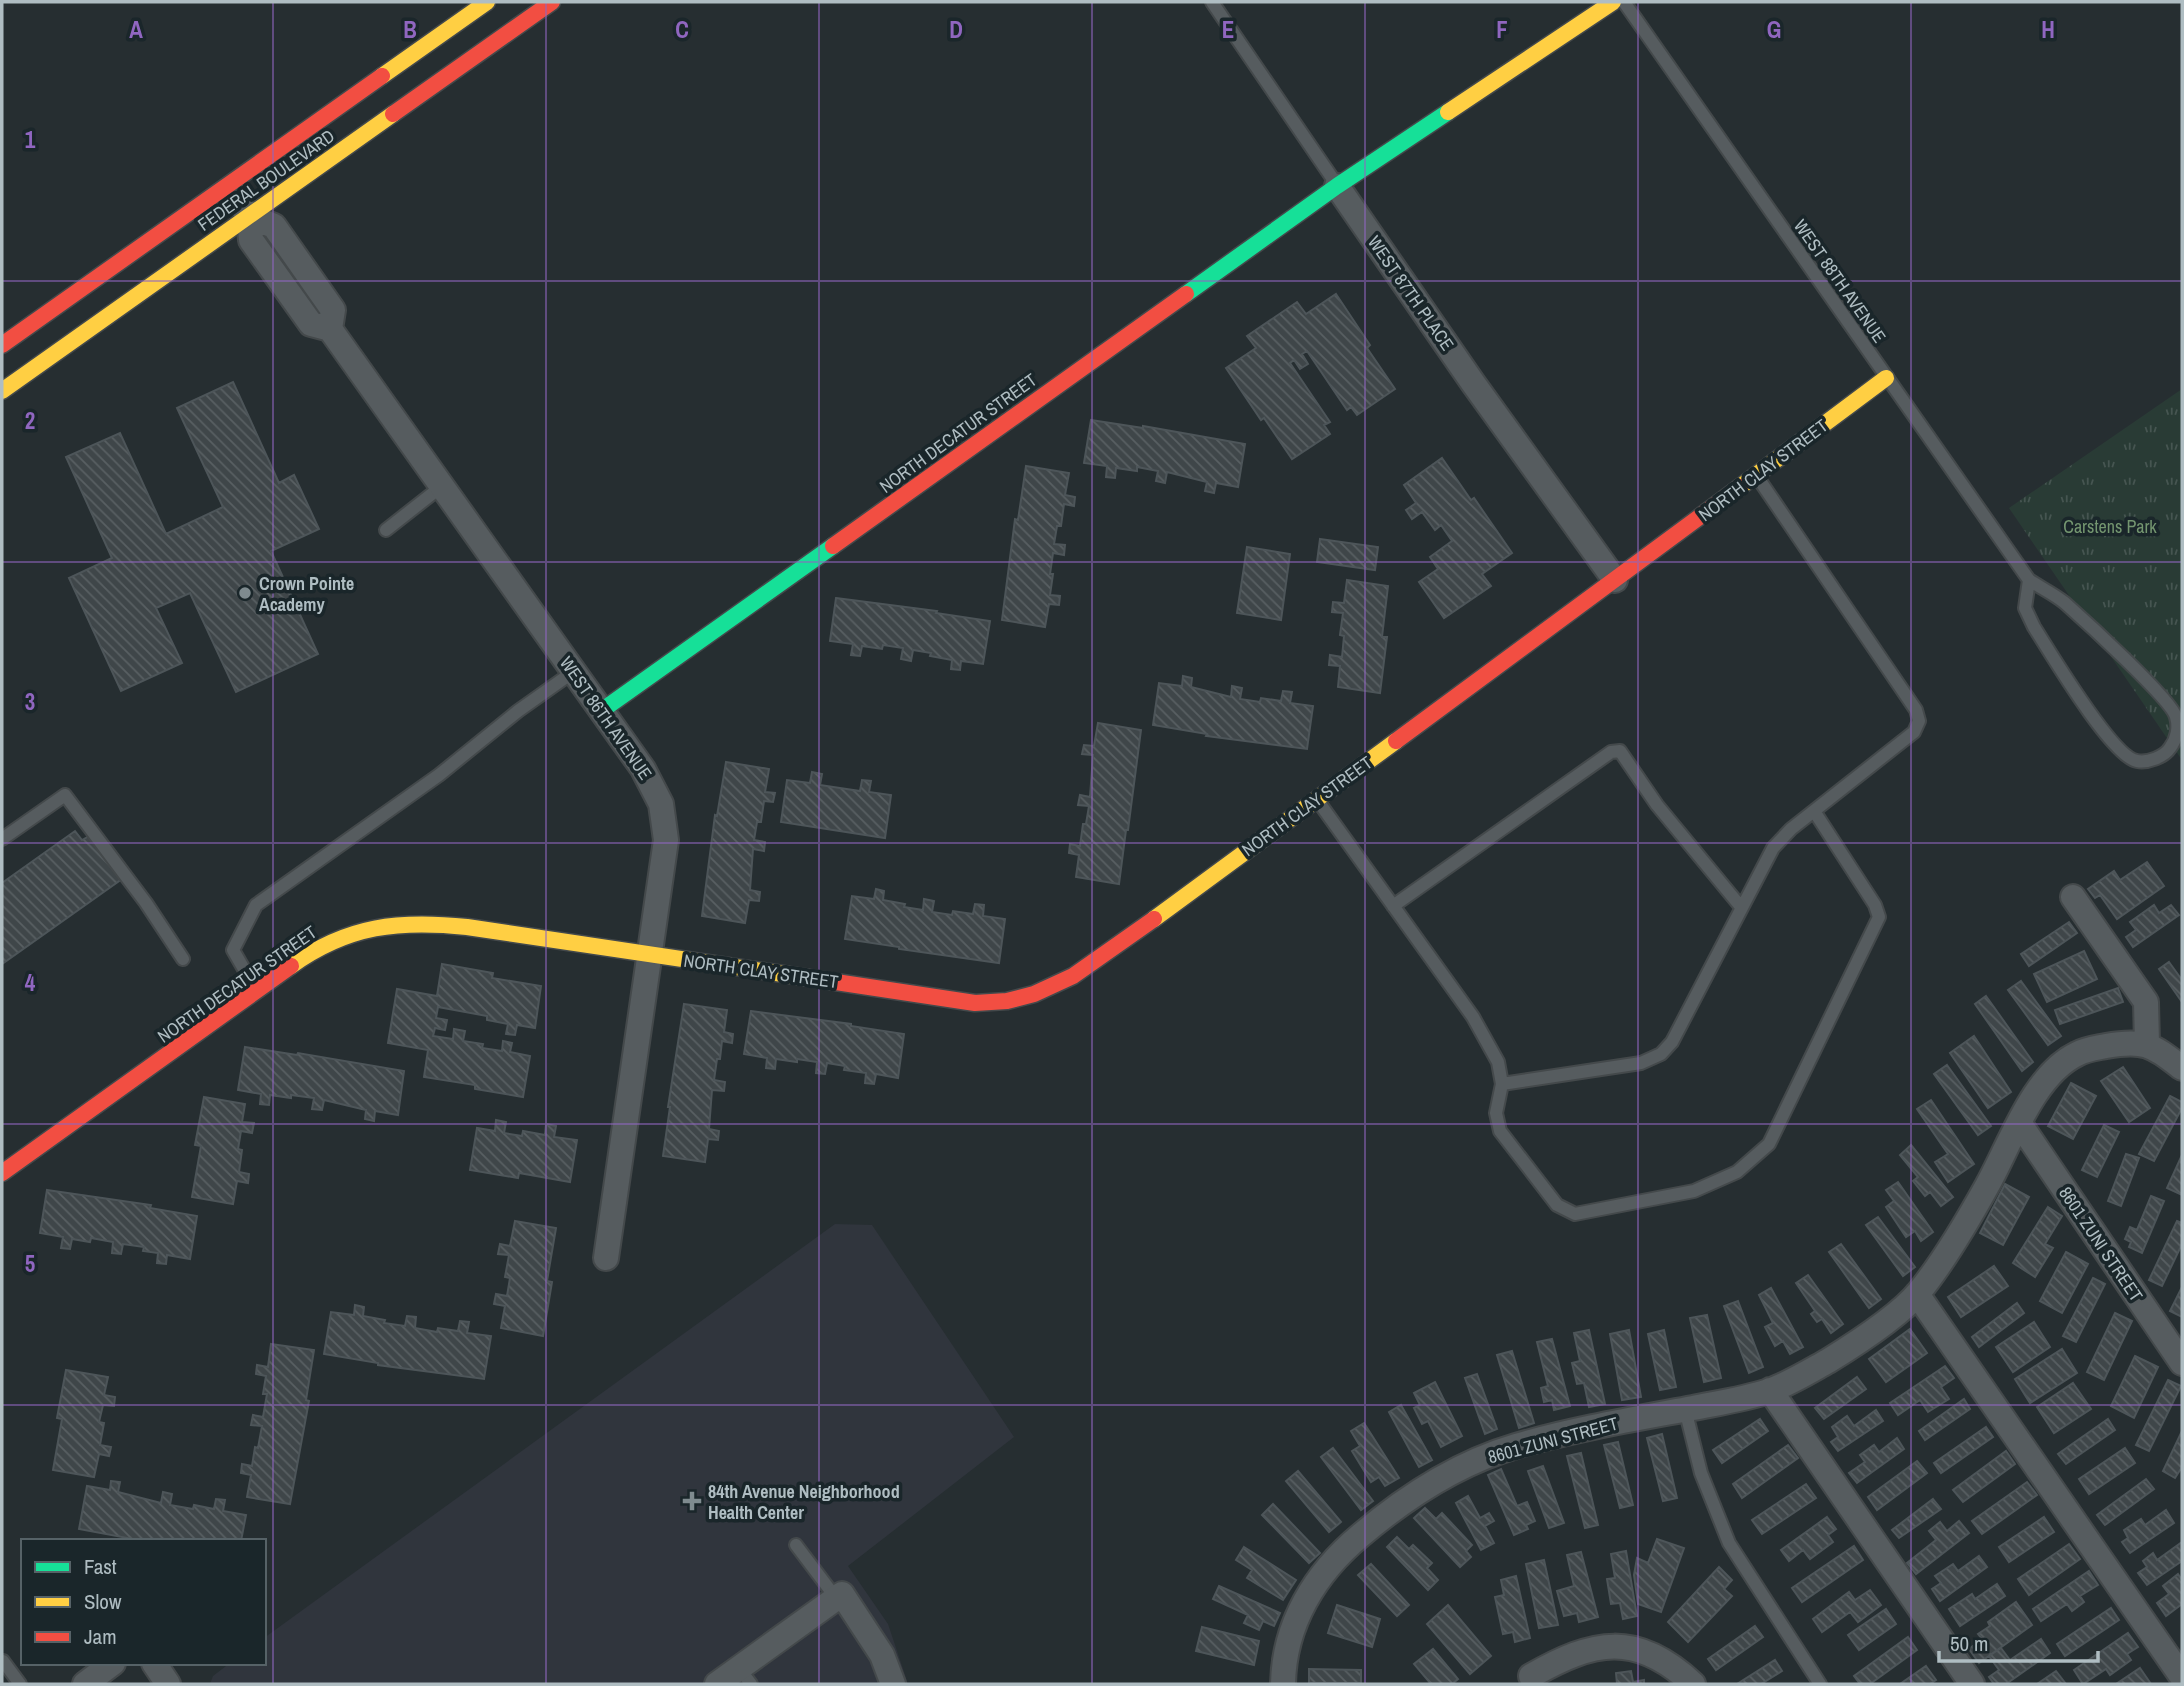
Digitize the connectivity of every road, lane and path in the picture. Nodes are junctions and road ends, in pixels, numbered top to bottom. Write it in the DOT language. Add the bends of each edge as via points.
graph roads {
  1 [pos="487,2"];
  2 [pos="552,2"];
  3 [pos="1212,2"];
  4 [pos="1613,2"];
  5 [pos="1624,2"];
  6 [pos="227,185"];
  7 [pos="1337,186"];
  8 [pos="249,216"];
  9 [pos="2,345"];
  10 [pos="1886,378"];
  11 [pos="2,391"];
  12 [pos="1756,475"];
  13 [pos="442,486"];
  14 [pos="386,530"];
  15 [pos="1615,580"];
  16 [pos="2029,580"];
  17 [pos="573,672"];
  18 [pos="601,710"];
  19 [pos="1317,799"];
  20 [pos="1814,811"];
  21 [pos="2,839"];
  22 [pos="2073,897"];
  23 [pos="1393,906"];
  24 [pos="1741,907"];
  25 [pos="651,955"];
  26 [pos="183,959"];
  27 [pos="256,990"];
  28 [pos="2147,1044"];
  29 [pos="2182,1068"];
  30 [pos="1502,1084"];
  31 [pos="2020,1124"];
  32 [pos="2,1173"];
  33 [pos="606,1258"];
  34 [pos="1917,1294"];
  35 [pos="2182,1363"];
  36 [pos="1770,1390"];
  37 [pos="1685,1409"];
  38 [pos="796,1545"];
  39 [pos="839,1596"];
  40 [pos="2,1662"];
  41 [pos="110,1665"];
  42 [pos="155,1665"];
  43 [pos="745,1676"];
  44 [pos="1531,1676"];
  45 [pos="2182,1677"];
  46 [pos="20,1684"];
  47 [pos="85,1684"];
  48 [pos="168,1684"];
  49 [pos="717,1684"];
  50 [pos="893,1684"];
  51 [pos="1283,1684"];
  52 [pos="1693,1684"];
  53 [pos="1820,1684"];
  54 [pos="1972,1684"];
  1 -- 6 [label="street, FEDERAL BOULEVARD"];
  2 -- 8 [label="street, FEDERAL BOULEVARD"];
  3 -- 7 [label="lane, WEST 87TH PLACE"];
  4 -- 7 [label="street, NORTH DECATUR STREET"];
  5 -- 10 [label="lane, WEST 88TH AVENUE"];
  6 -- 8 [label="street, WEST 86TH AVENUE"];
  6 -- 9 [label="street, FEDERAL BOULEVARD"];
  7 -- 15 [label="street, WEST 87TH PLACE"];
  7 -- 18 [label="street, NORTH DECATUR STREET"];
  8 -- 11 [label="street, FEDERAL BOULEVARD"];
  8 -- 13 [label="street, WEST 86TH AVENUE" via="251,240 311,324 330,329"];
  10 -- 12 [label="street, NORTH CLAY STREET"];
  10 -- 16 [label="lane, WEST 88TH AVENUE"];
  12 -- 15 [label="street, NORTH CLAY STREET"];
  12 -- 20 [label="lane" via="1916,710 1919,721 1914,732"];
  13 -- 14 [label="lane"];
  13 -- 17 [label="street, WEST 86TH AVENUE"];
  15 -- 19 [label="street, NORTH CLAY STREET"];
  16 -- 16 [label="lane" via="2063,601 2156,689 2176,715 2178,732 2170,748 2157,758 2136,761 2104,733 2034,627 2025,608"];
  17 -- 18 [label="street, WEST 86TH AVENUE"];
  17 -- 27 [label="lane" via="439,775 256,905 233,950"];
  18 -- 25 [label="street, WEST 86TH AVENUE" via="656,792 666,827"];
  19 -- 23 [label="lane"];
  19 -- 25 [label="street, NORTH CLAY STREET" via="1088,968 1050,990 1017,1001 975,1003"];
  20 -- 24 [label="lane" via="1773,848"];
  20 -- 30 [label="lane" via="1879,918 1769,1144 1737,1172 1694,1191 1575,1214 1557,1205 1500,1131 1496,1113"];
  21 -- 26 [label="lane" via="65,795"];
  22 -- 28 [label="street" via="2146,1002"];
  23 -- 24 [label="lane" via="1611,752 1620,751 1657,805"];
  23 -- 30 [label="lane" via="1473,1017 1498,1062"];
  24 -- 30 [label="lane" via="1672,1042 1661,1054 1641,1063"];
  25 -- 27 [label="street, NORTH DECATUR STREET" via="433,923 384,924 320,946"];
  25 -- 33 [label="street, WEST 86TH AVENUE"];
  27 -- 32 [label="street, NORTH DECATUR STREET"];
  28 -- 29 [label="street"];
  28 -- 31 [label="street, 8601 ZUNI STREET" via="2087,1050 2059,1065 2039,1087"];
  31 -- 34 [label="street, 8601 ZUNI STREET" via="1960,1232"];
  31 -- 35 [label="street, 8601 ZUNI STREET"];
  34 -- 36 [label="street, 8601 ZUNI STREET" via="1826,1362"];
  34 -- 45 [label="street"];
  36 -- 37 [label="street, 8601 ZUNI STREET"];
  36 -- 54 [label="street"];
  37 -- 51 [label="street, 8601 ZUNI STREET" via="1515,1447 1452,1472 1395,1507 1343,1550 1304,1601 1285,1656"];
  37 -- 53 [label="lane" via="1701,1474 1729,1543"];
  38 -- 39 [label="lane"];
  39 -- 43 [label="street"];
  39 -- 50 [label="street" via="883,1656"];
  40 -- 46 [label="lane"];
  41 -- 47 [label="street"];
  42 -- 48 [label="street"];
  43 -- 49 [label="street"];
  44 -- 52 [label="street" via="1576,1653 1628,1647 1649,1652"];
}
